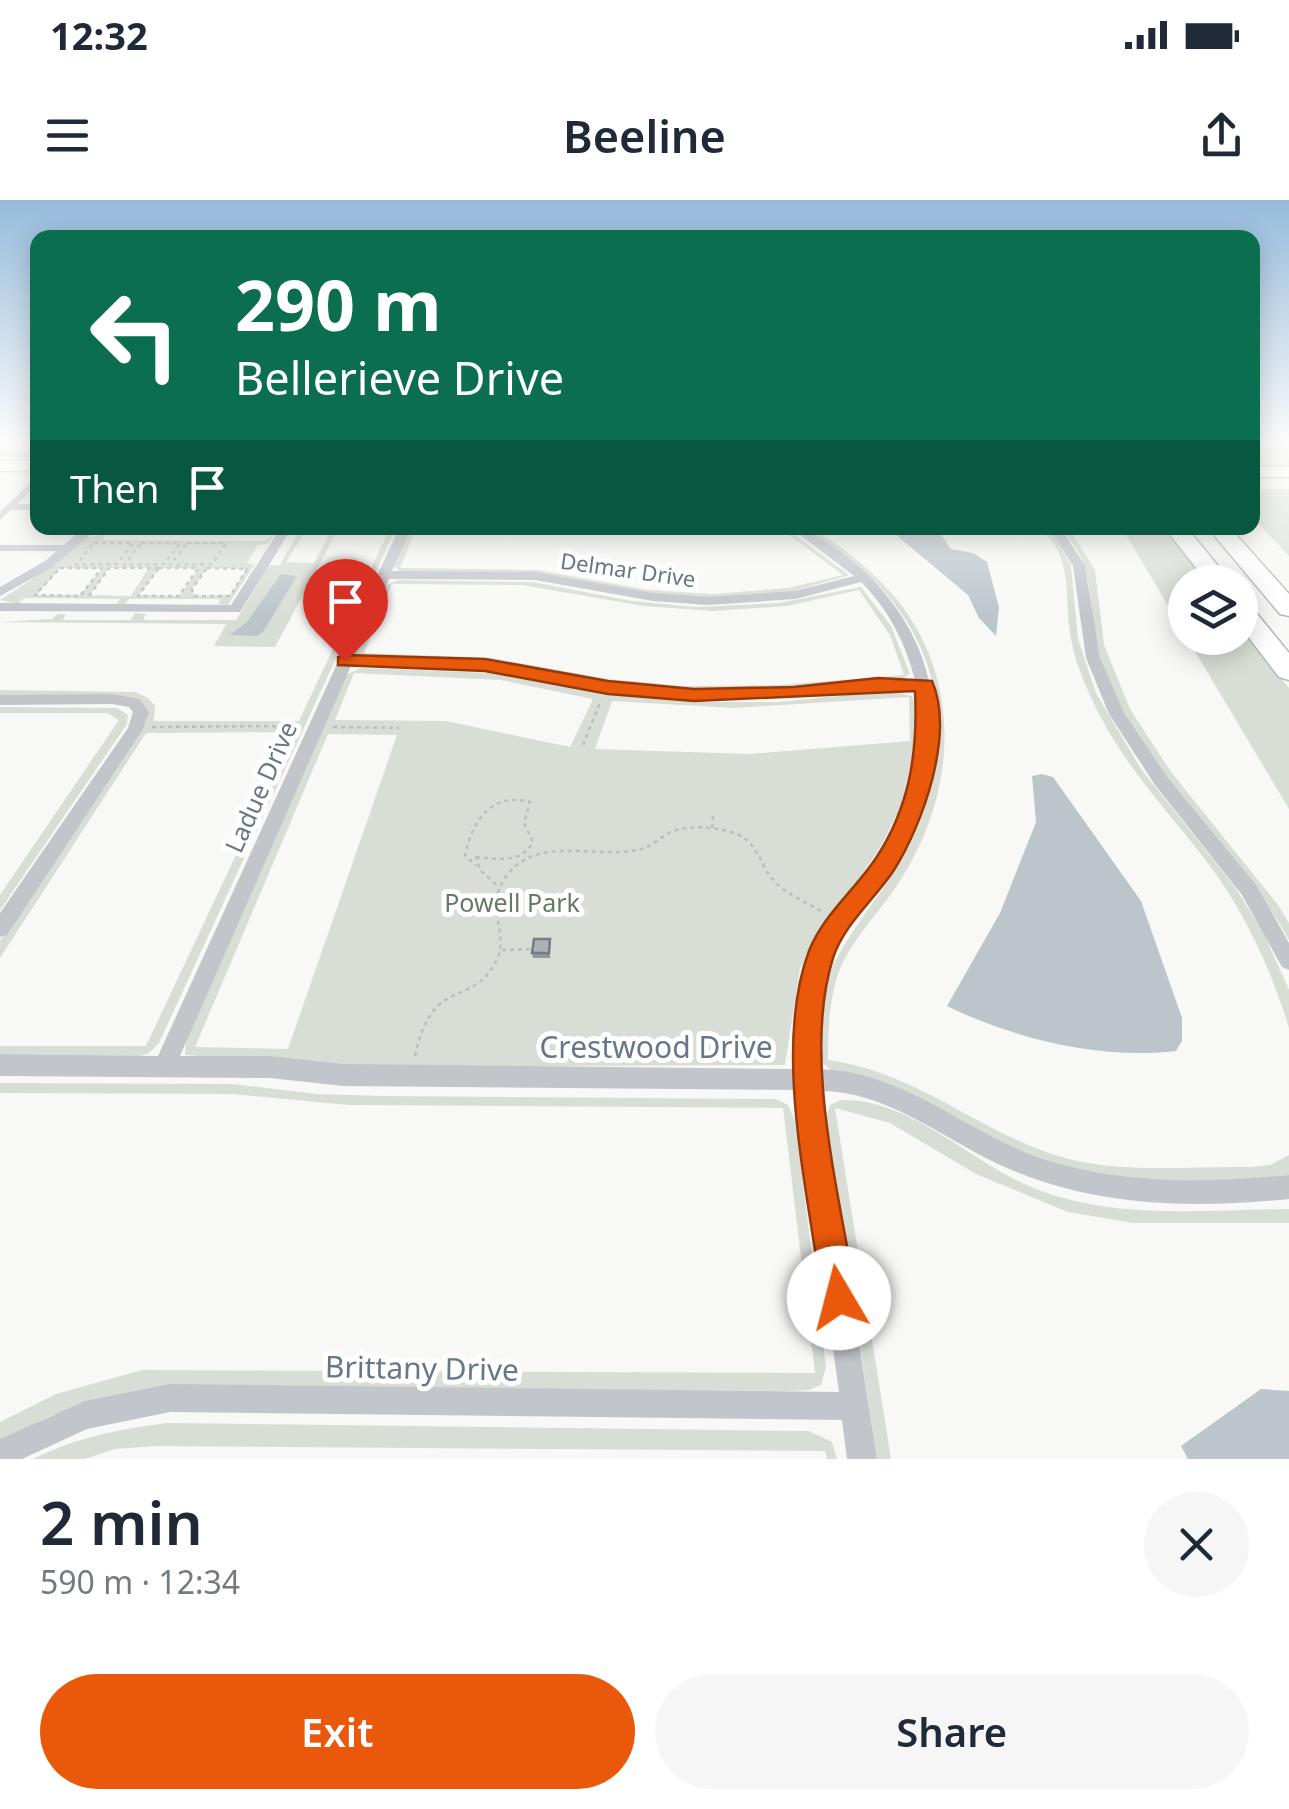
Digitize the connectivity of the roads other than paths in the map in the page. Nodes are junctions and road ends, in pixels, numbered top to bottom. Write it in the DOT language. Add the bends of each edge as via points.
graph roads {
  1 [pos="18,499"];
  2 [pos="10,506"];
  3 [pos="30,507"];
  4 [pos="0,516"];
  5 [pos="84,535"];
  6 [pos="281,535"];
  7 [pos="402,535"];
  8 [pos="806,535"];
  9 [pos="1059,535"];
  10 [pos="1182,535"];
  11 [pos="1225,535"];
  12 [pos="0,548"];
  13 [pos="70,548"];
  14 [pos="1206,565"];
  15 [pos="384,574"];
  16 [pos="864,578"];
  17 [pos="0,592"];
  18 [pos="0,607"];
  19 [pos="1289,609"];
  20 [pos="1258,632"];
  21 [pos="345,661"];
  22 [pos="1289,671"];
  23 [pos="925,686"];
  24 [pos="0,700"];
  25 [pos="0,929"];
  26 [pos="1289,961"];
  27 [pos="0,1064"];
  28 [pos="164,1066"];
  29 [pos="808,1079"];
  30 [pos="1289,1187"];
  31 [pos="854,1406"];
  32 [pos="0,1454"];
  33 [pos="862,1459"];
  1 -- 2 [label="lane"];
  2 -- 3 [label="lane"];
  2 -- 4 [label="lane"];
  5 -- 13 [label="street"];
  6 -- 18 [label="street" via="235,609"];
  7 -- 15 [label="street, Ladue Drive"];
  8 -- 16 [label="street"];
  9 -- 26 [label="street" via="1079,566 1089,645 1118,714 1249,890"];
  10 -- 14 [label="highway"];
  11 -- 19 [label="highway"];
  12 -- 13 [label="lane"];
  13 -- 17 [label="street"];
  15 -- 16 [label="street, Delmar Drive" via="535,576 708,601 795,595"];
  15 -- 21 [label="street, Ladue Drive"];
  16 -- 23 [label="street" via="903,627"];
  20 -- 22 [label="highway"];
  21 -- 23 [label="street" via="485,665 608,688 694,695"];
  21 -- 28 [label="street, Ladue Drive"];
  23 -- 29 [label="street" via="928,742 917,799 886,863 822,951 808,1005"];
  24 -- 25 [label="street" via="112,699 134,703 141,712"];
  27 -- 28 [label="street, Crestwood Drive"];
  28 -- 29 [label="street, Crestwood Drive" via="343,1075"];
  29 -- 30 [label="street, Crestwood Drive" via="890,1093 1004,1154 1085,1184 1136,1190"];
  29 -- 31 [label="street"];
  31 -- 32 [label="street, Brittany Drive" via="170,1398 85,1415"];
  31 -- 33 [label="street"];
}
